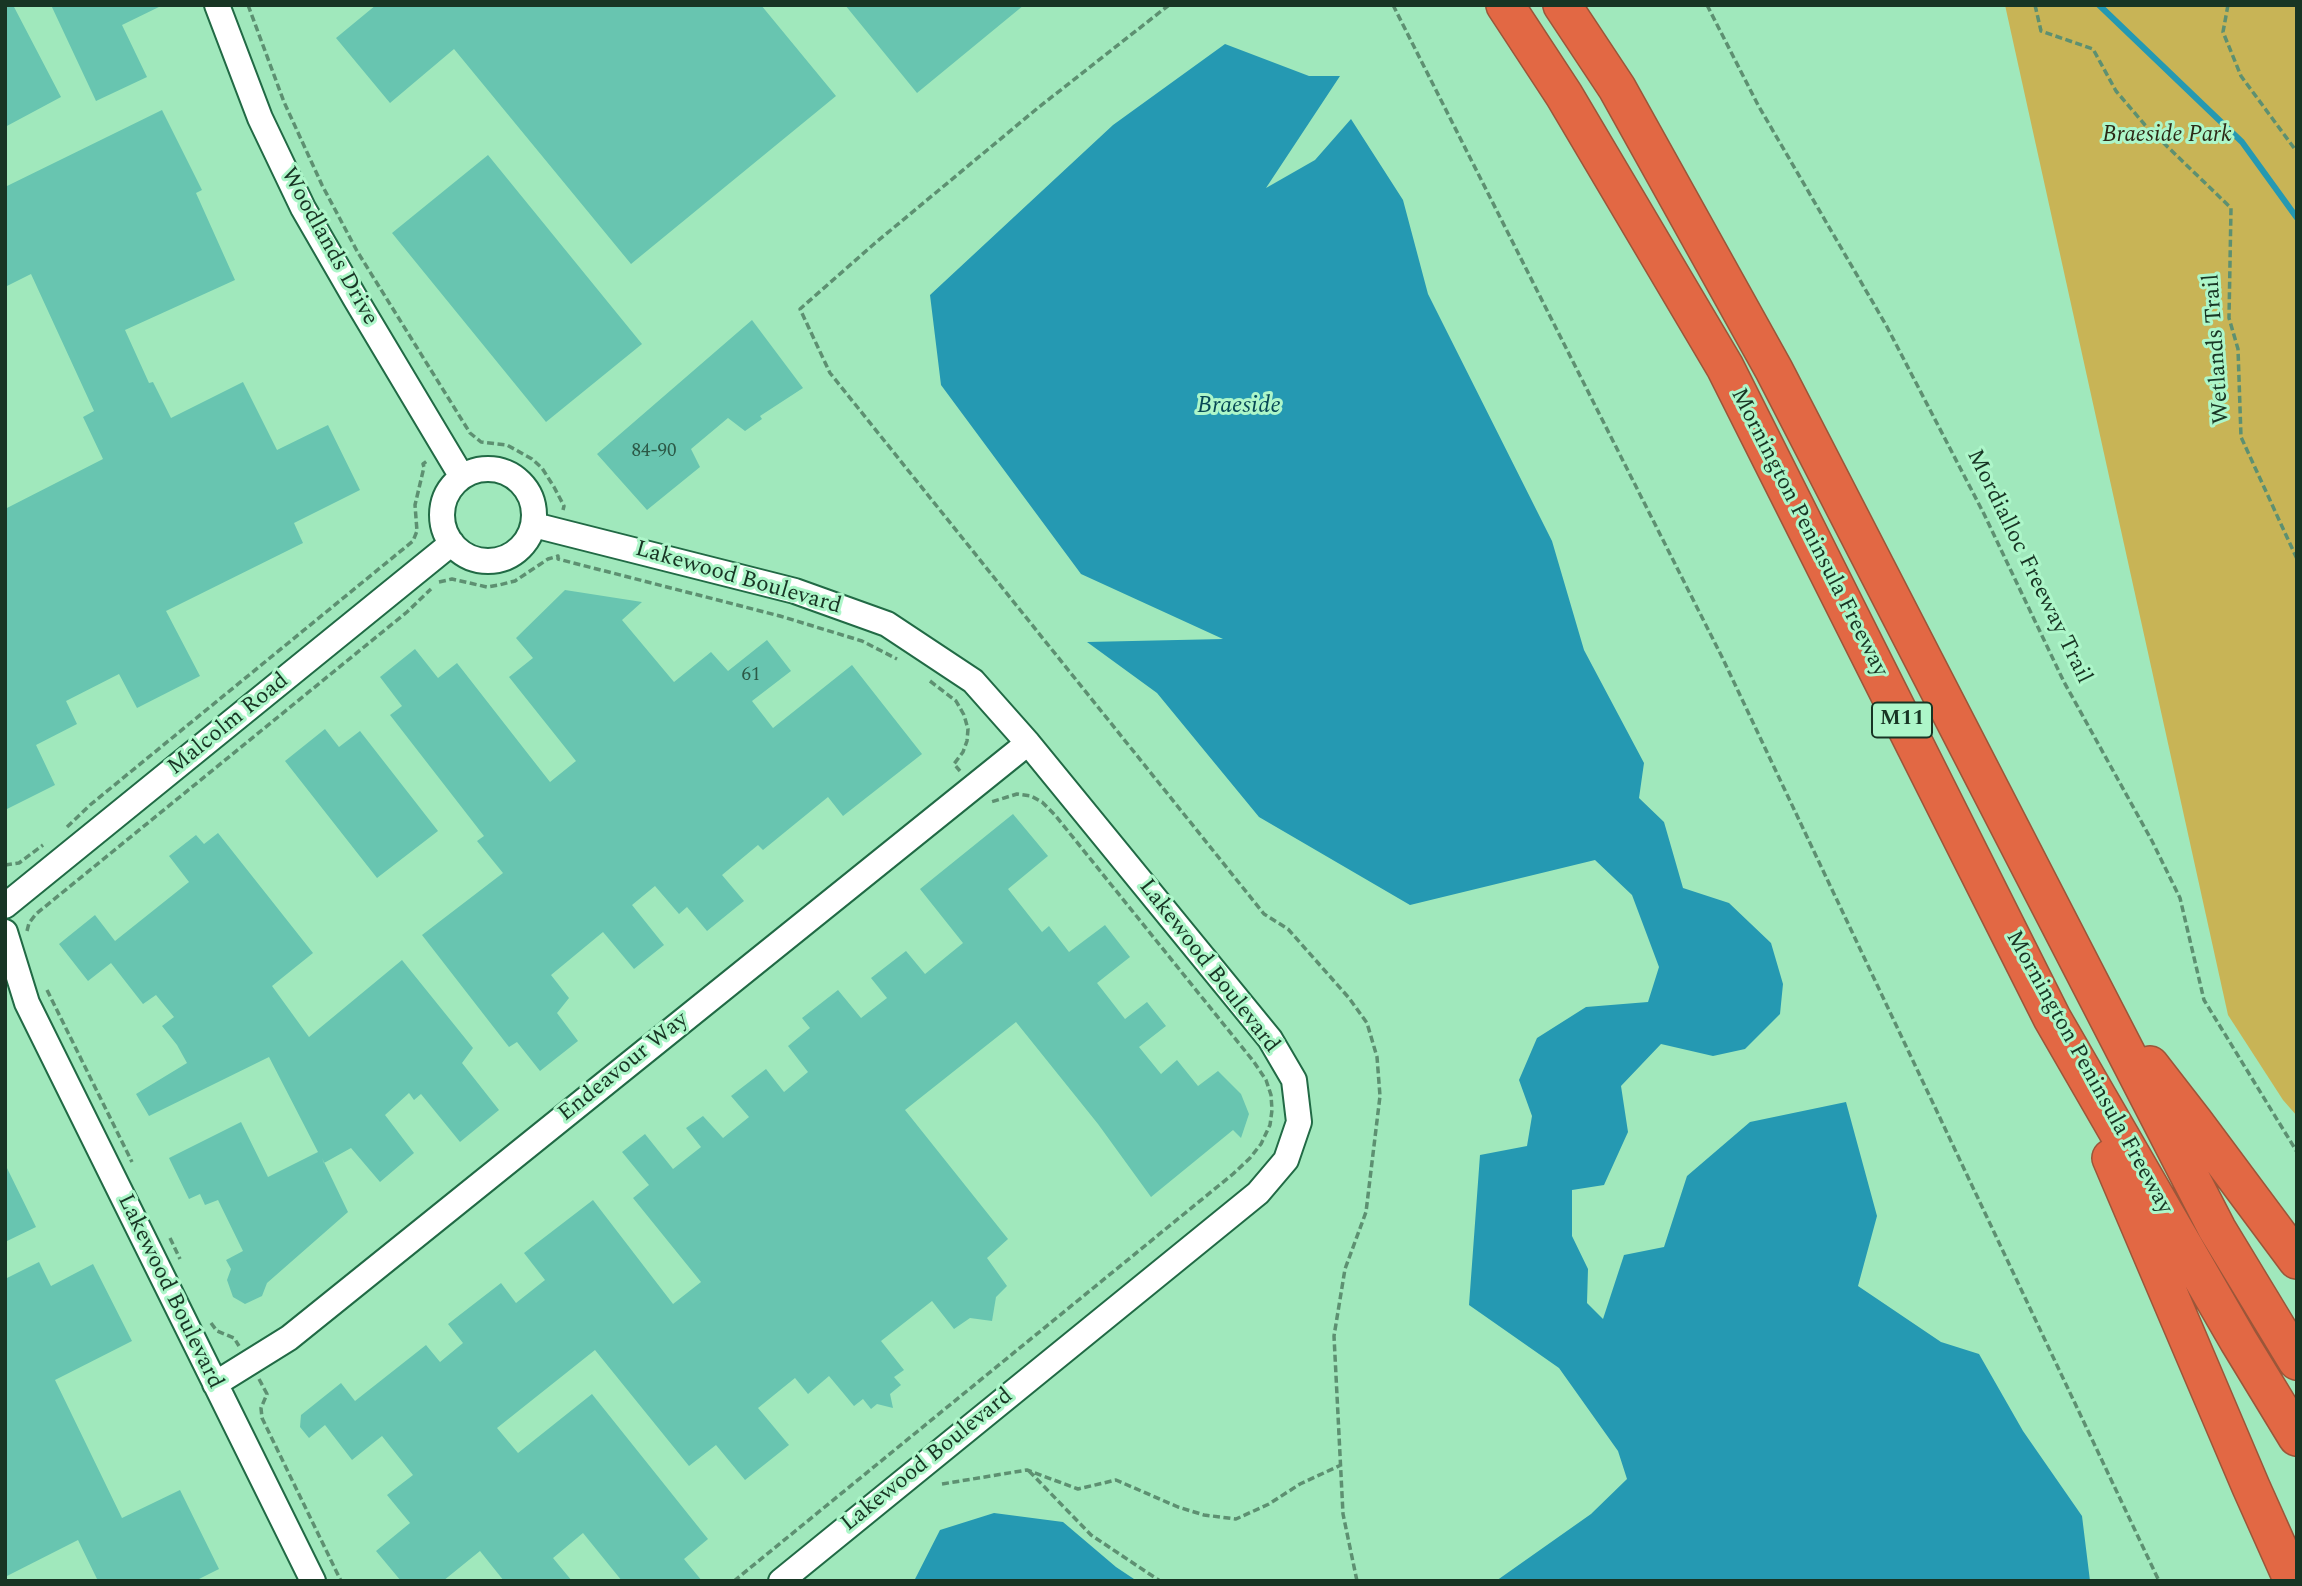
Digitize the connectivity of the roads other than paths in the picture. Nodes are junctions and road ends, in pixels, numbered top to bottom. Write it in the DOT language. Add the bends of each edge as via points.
graph roads {
  1 [pos="217,5"];
  2 [pos="1505,5"];
  3 [pos="1562,5"];
  4 [pos="462,477"];
  5 [pos="534,525"];
  6 [pos="452,543"];
  7 [pos="1028,743"];
  8 [pos="5,906"];
  9 [pos="15,934"];
  10 [pos="5,977"];
  11 [pos="2095,995"];
  12 [pos="27,1003"];
  13 [pos="2052,1018"];
  14 [pos="2297,1260"];
  15 [pos="2297,1361"];
  16 [pos="215,1384"];
  17 [pos="2297,1437"];
  18 [pos="313,1581"];
  19 [pos="781,1581"];
  20 [pos="2293,1581"];
  1 -- 4 [label="street, Woodlands Drive" via="260,118 303,208"];
  2 -- 13 [label="highway, Mornington Peninsula Freeway / M11" via="1564,95 1725,367"];
  3 -- 11 [label="highway, Mornington Peninsula Freeway / M11" via="1616,88 1773,370"];
  4 -- 5 [label="street" via="483,468 512,475 530,495"];
  4 -- 6 [label="street" via="445,497 442,510 442,524"];
  5 -- 6 [label="street" via="521,548 494,561 468,557"];
  5 -- 7 [label="street, Lakewood Boulevard" via="559,544 795,591 887,624 973,681"];
  6 -- 8 [label="street, Malcolm Road"];
  7 -- 16 [label="street, Endeavour Way" via="300,1329"];
  7 -- 19 [label="street, Lakewood Boulevard" via="1270,1039 1294,1080 1299,1122 1286,1160 1258,1193"];
  9 -- 12 [label="street, Lakewood Boulevard"];
  10 -- 12 [label="street, Lakewood Boulevard"];
  11 -- 14 [label="highway"];
  11 -- 15 [label="highway, Mornington Peninsula Freeway / M11" via="2217,1229"];
  12 -- 16 [label="street, Lakewood Boulevard"];
  13 -- 17 [label="highway, Mornington Peninsula Freeway / M11"];
  13 -- 20 [label="highway"];
  16 -- 18 [label="street, Lakewood Boulevard"];
}
